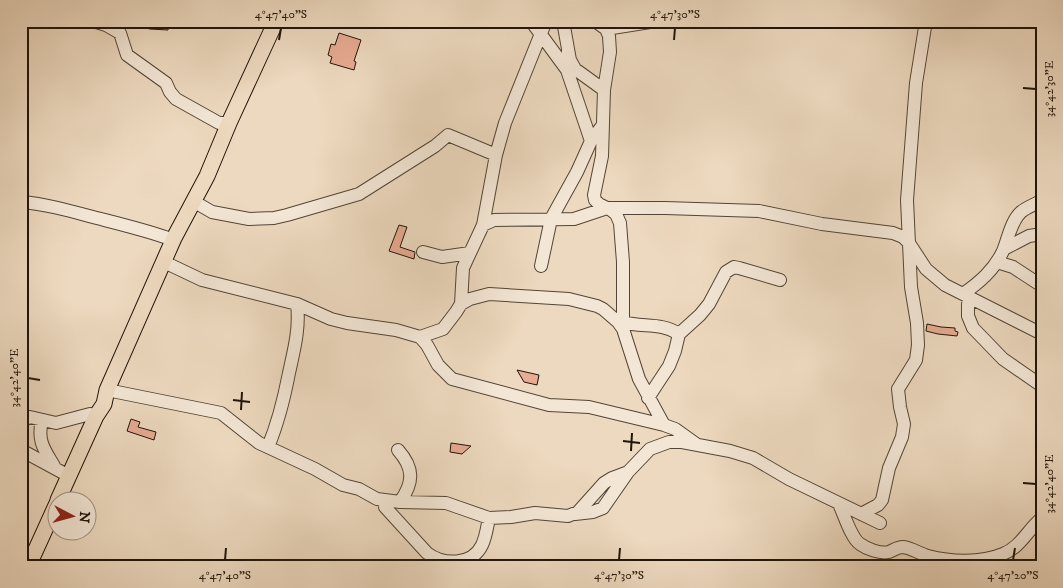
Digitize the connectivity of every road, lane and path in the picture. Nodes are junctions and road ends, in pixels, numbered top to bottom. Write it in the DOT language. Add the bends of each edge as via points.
graph roads {
  1 [pos="93,21"];
  2 [pos="276,21"];
  3 [pos="530,21"];
  4 [pos="546,21"];
  5 [pos="563,21"];
  6 [pos="595,21"];
  7 [pos="656,21"];
  8 [pos="926,21"];
  9 [pos="606,28"];
  10 [pos="541,34"];
  11 [pos="568,50"];
  12 [pos="567,70"];
  13 [pos="604,90"];
  14 [pos="229,123"];
  15 [pos="602,126"];
  16 [pos="591,141"];
  17 [pos="496,156"];
  18 [pos="1042,200"];
  19 [pos="193,201"];
  20 [pos="21,202"];
  21 [pos="607,208"];
  22 [pos="551,219"];
  23 [pos="483,226"];
  24 [pos="1042,234"];
  25 [pos="174,238"];
  26 [pos="909,244"];
  27 [pos="1004,249"];
  28 [pos="422,252"];
  29 [pos="470,253"];
  30 [pos="164,262"];
  31 [pos="997,262"];
  32 [pos="541,266"];
  33 [pos="780,280"];
  34 [pos="1042,286"];
  35 [pos="966,295"];
  36 [pos="297,304"];
  37 [pos="461,304"];
  38 [pos="623,326"];
  39 [pos="679,334"];
  40 [pos="1042,334"];
  41 [pos="420,337"];
  42 [pos="1042,386"];
  43 [pos="107,390"];
  44 [pos="648,398"];
  45 [pos="96,416"];
  46 [pos="42,420"];
  47 [pos="21,421"];
  48 [pos="664,425"];
  49 [pos="698,445"];
  50 [pos="268,448"];
  51 [pos="21,450"];
  52 [pos="398,450"];
  53 [pos="62,472"];
  54 [pos="60,490"];
  55 [pos="400,502"];
  56 [pos="839,504"];
  57 [pos="385,507"];
  58 [pos="861,514"];
  59 [pos="489,518"];
  60 [pos="1042,518"];
  61 [pos="48,523"];
  62 [pos="880,523"];
  63 [pos="28,567"];
  1 -- 14 [label="street" via="120,33 127,55 166,83 172,96 181,103 219,123"];
  2 -- 14 [label="main road"];
  3 -- 10 [label="street"];
  4 -- 10 [label="street"];
  5 -- 11 [label="street"];
  6 -- 9 [label="street"];
  7 -- 9 [label="street"];
  8 -- 26 [label="street" via="916,83 909,162"];
  9 -- 13 [label="street" via="610,36 610,52"];
  10 -- 12 [label="street"];
  10 -- 17 [label="street" via="505,123"];
  11 -- 12 [label="street"];
  11 -- 13 [label="street" via="576,69"];
  12 -- 16 [label="street"];
  13 -- 15 [label="street"];
  14 -- 19 [label="main road"];
  15 -- 16 [label="street"];
  15 -- 21 [label="street" via="602,156 594,192 595,200"];
  16 -- 22 [label="street"];
  17 -- 19 [label="street" via="447,136 358,194 274,218 249,219 212,212"];
  17 -- 23 [label="street"];
  18 -- 27 [label="street" via="1021,212"];
  19 -- 25 [label="main road"];
  20 -- 25 [label="street" via="67,210"];
  21 -- 22 [label="street" via="574,219"];
  21 -- 26 [label="street" via="759,211 822,224 893,233"];
  21 -- 38 [label="street" via="616,214 620,223 624,262"];
  22 -- 23 [label="street" via="494,220"];
  22 -- 32 [label="street"];
  23 -- 29 [label="street"];
  24 -- 27 [label="street" via="1029,236"];
  25 -- 30 [label="main road"];
  26 -- 35 [label="street" via="930,273"];
  26 -- 58 [label="street" via="918,353 898,388 904,430 889,468 885,494 878,505"];
  27 -- 31 [label="street"];
  28 -- 29 [label="street" via="442,257"];
  29 -- 37 [label="street" via="463,268"];
  30 -- 36 [label="street" via="202,280"];
  30 -- 43 [label="main road"];
  31 -- 34 [label="street" via="1013,267"];
  31 -- 35 [label="street"];
  33 -- 39 [label="street" via="730,268 700,315"];
  35 -- 40 [label="street"];
  35 -- 42 [label="street" via="968,316 977,332 1003,359"];
  36 -- 41 [label="street" via="331,319"];
  36 -- 50 [label="street" via="298,330 292,363 282,409"];
  37 -- 38 [label="street" via="489,294 569,299 597,306"];
  37 -- 41 [label="street" via="443,330"];
  38 -- 39 [label="street" via="660,326"];
  38 -- 44 [label="street"];
  39 -- 44 [label="street" via="669,366"];
  41 -- 48 [label="street" via="452,379 549,405 589,407"];
  43 -- 45 [label="main road" via="104,404"];
  43 -- 50 [label="street" via="221,413"];
  44 -- 48 [label="street"];
  45 -- 46 [label="street" via="90,414 56,423"];
  45 -- 53 [label="main road"];
  46 -- 47 [label="street" via="30,417"];
  46 -- 53 [label="street" via="41,443"];
  48 -- 49 [label="street"];
  49 -- 56 [label="street" via="753,458"];
  49 -- 59 [label="street" via="682,442 661,444 650,449 628,472 604,483 582,509 568,516 535,513"];
  50 -- 55 [label="street" via="377,499"];
  51 -- 53 [label="street"];
  52 -- 55 [label="street" via="410,473 408,491"];
  53 -- 54 [label="main road"];
  55 -- 59 [label="street" via="446,503"];
  56 -- 58 [label="street"];
  56 -- 60 [label="street" via="860,545 881,552 904,547 948,560 975,560 1004,554 1017,546"];
  57 -- 59 [label="street" via="427,553 453,562 472,556 480,548"];
  58 -- 62 [label="street"];
  61 -- 63 [label="main road"];
}
